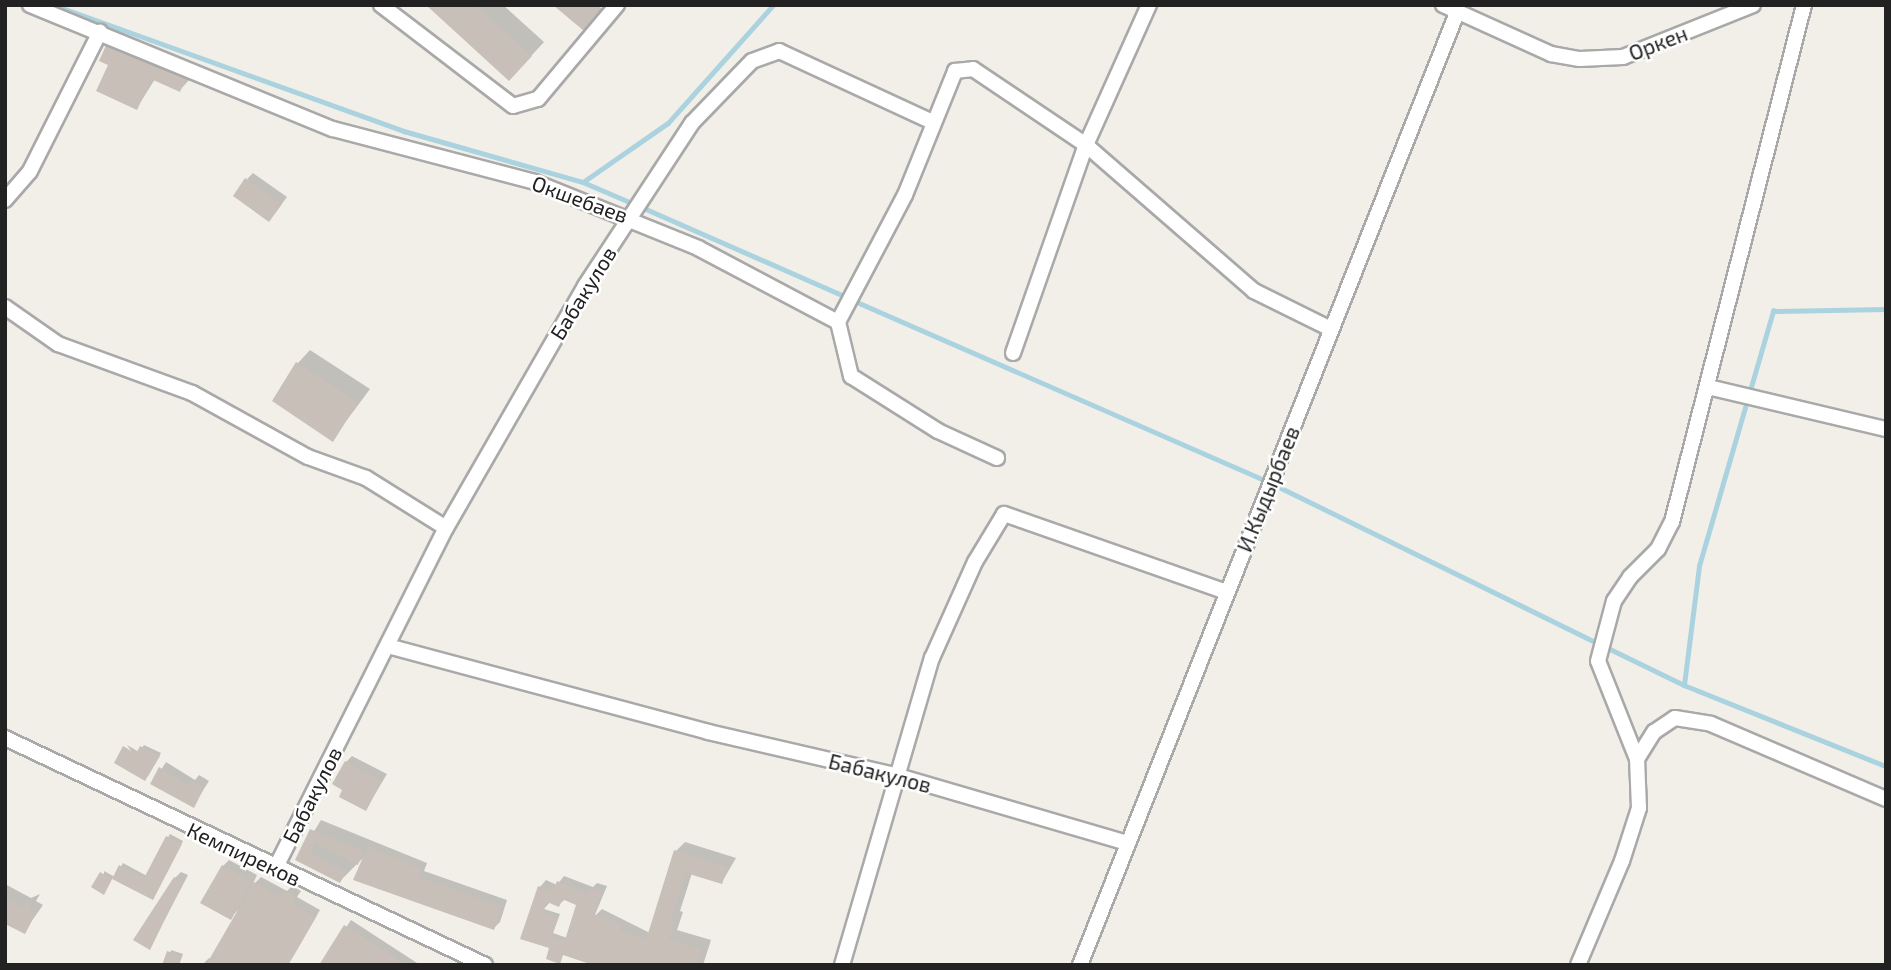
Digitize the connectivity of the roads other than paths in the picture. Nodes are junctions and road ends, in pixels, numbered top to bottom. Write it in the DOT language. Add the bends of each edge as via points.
graph roads {
  1 [pos="30,5"];
  2 [pos="381,5"];
  3 [pos="617,5"];
  4 [pos="1149,5"];
  5 [pos="1443,5"];
  6 [pos="1754,5"];
  7 [pos="1804,5"];
  8 [pos="1457,13"];
  9 [pos="100,32"];
  10 [pos="933,122"];
  11 [pos="1086,145"];
  12 [pos="5,200"];
  13 [pos="632,217"];
  14 [pos="5,307"];
  15 [pos="838,322"];
  16 [pos="1331,329"];
  17 [pos="1013,353"];
  18 [pos="1708,387"];
  19 [pos="1886,429"];
  20 [pos="997,458"];
  21 [pos="446,528"];
  22 [pos="1227,592"];
  23 [pos="387,646"];
  24 [pos="5,738"];
  25 [pos="1637,760"];
  26 [pos="898,776"];
  27 [pos="1886,799"];
  28 [pos="1127,843"];
  29 [pos="275,869"];
  30 [pos="485,965"];
  31 [pos="842,965"];
  32 [pos="1080,965"];
  33 [pos="1578,965"];
  1 -- 9 [label="street, Окшебаев"];
  2 -- 3 [label="street" via="513,106 538,99"];
  4 -- 11 [label="street"];
  5 -- 8 [label="street, Оркен"];
  6 -- 8 [label="street, Оркен" via="1623,57 1580,59 1551,54"];
  7 -- 18 [label="street"];
  8 -- 16 [label="street, И.Кыдырбаев"];
  9 -- 12 [label="street" via="30,171"];
  9 -- 13 [label="street, Окшебаев" via="333,129 535,182"];
  10 -- 11 [label="street" via="954,71 973,69"];
  10 -- 13 [label="street, Бабакулов" via="779,51 752,61 692,123"];
  10 -- 15 [label="street" via="905,195"];
  11 -- 16 [label="street" via="1254,291"];
  11 -- 17 [label="street"];
  13 -- 15 [label="street, Окшебаев"];
  13 -- 21 [label="street, Бабакулов" via="585,286"];
  14 -- 21 [label="street" via="58,344 192,393 308,457 366,478"];
  15 -- 20 [label="street" via="851,376 938,431"];
  16 -- 22 [label="street, И.Кыдырбаев"];
  18 -- 19 [label="street"];
  18 -- 25 [label="street" via="1672,522 1658,549 1614,601 1598,661"];
  21 -- 23 [label="street, Бабакулов"];
  22 -- 26 [label="street" via="1004,514 975,562 932,658"];
  22 -- 28 [label="street, И.Кыдырбаев"];
  23 -- 26 [label="street, Бабакулов" via="708,732"];
  23 -- 29 [label="street, Бабакулов"];
  24 -- 29 [label="street, Кемпиреков"];
  25 -- 27 [label="street" via="1654,732 1675,718 1711,724"];
  25 -- 33 [label="street" via="1639,808"];
  26 -- 28 [label="street, Бабакулов"];
  26 -- 31 [label="street"];
  28 -- 32 [label="street, И.Кыдырбаев"];
  29 -- 30 [label="street, Кемпиреков"];
}
